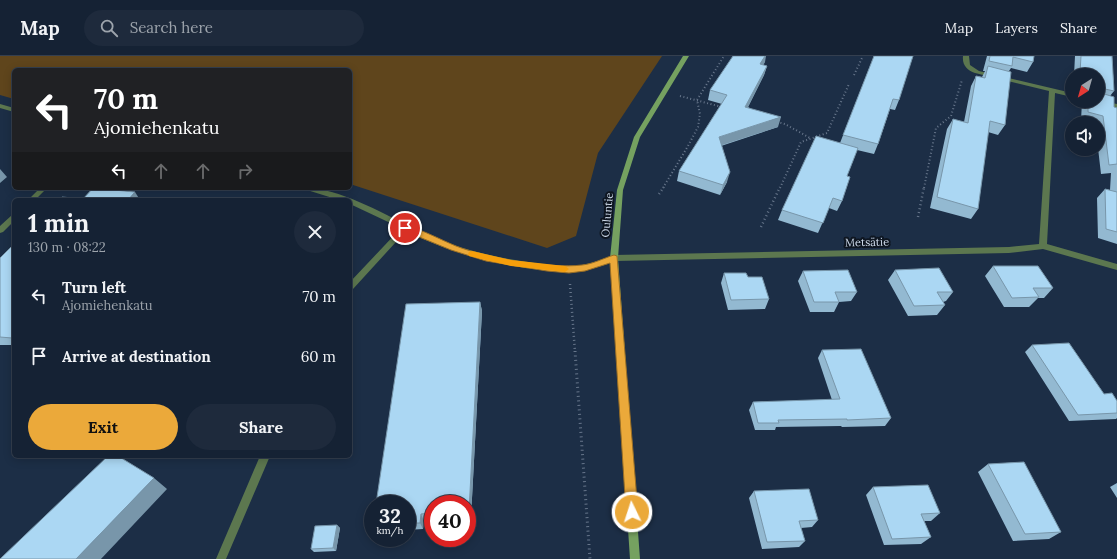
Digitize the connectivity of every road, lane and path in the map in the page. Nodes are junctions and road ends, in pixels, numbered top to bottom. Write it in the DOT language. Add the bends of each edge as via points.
graph roads {
  1 [pos="686,56"];
  2 [pos="724,56"];
  3 [pos="863,56"];
  4 [pos="966,56"];
  5 [pos="969,68"];
  6 [pos="854,75"];
  7 [pos="849,84"];
  8 [pos="1052,91"];
  9 [pos="664,92"];
  10 [pos="1065,94"];
  11 [pos="697,100"];
  12 [pos="1105,103"];
  13 [pos="0,106"];
  14 [pos="1117,106"];
  15 [pos="726,108"];
  16 [pos="12,109"];
  17 [pos="771,120"];
  18 [pos="810,139"];
  19 [pos="42,190"];
  20 [pos="315,190"];
  21 [pos="659,194"];
  22 [pos="33,198"];
  23 [pos="341,198"];
  24 [pos="352,202"];
  25 [pos="918,217"];
  26 [pos="12,218"];
  27 [pos="760,227"];
  28 [pos="405,228"];
  29 [pos="0,230"];
  30 [pos="1043,246"];
  31 [pos="614,258"];
  32 [pos="1117,267"];
  33 [pos="569,269"];
  34 [pos="352,285"];
  35 [pos="264,458"];
  36 [pos="221,559"];
  37 [pos="590,559"];
  38 [pos="636,559"];
  1 -- 9 [label="street, Ouluntie"];
  2 -- 11 [label="path"];
  3 -- 6 [label="path"];
  4 -- 5 [label="street" via="965,61"];
  5 -- 8 [label="street"];
  5 -- 25 [label="path" via="965,71 951,116 936,128"];
  7 -- 18 [label="path" via="827,133"];
  8 -- 10 [label="street"];
  8 -- 30 [label="street"];
  9 -- 11 [label="path"];
  9 -- 31 [label="street, Ouluntie" via="637,138 620,190"];
  11 -- 15 [label="path"];
  11 -- 21 [label="path" via="700,120"];
  12 -- 14 [label="street"];
  13 -- 16 [label="street"];
  17 -- 18 [label="path" via="785,124"];
  18 -- 27 [label="path" via="801,142"];
  19 -- 22 [label="street"];
  20 -- 23 [label="street"];
  24 -- 28 [label="street"];
  26 -- 29 [label="street"];
  28 -- 33 [label="street" via="486,258"];
  28 -- 34 [label="street"];
  30 -- 31 [label="street, Metsätie" via="1010,250"];
  30 -- 32 [label="street, Metsätie"];
  31 -- 33 [label="street" via="597,265"];
  31 -- 38 [label="street, Ouluntie"];
  33 -- 37 [label="path"];
  35 -- 36 [label="street"];
}
